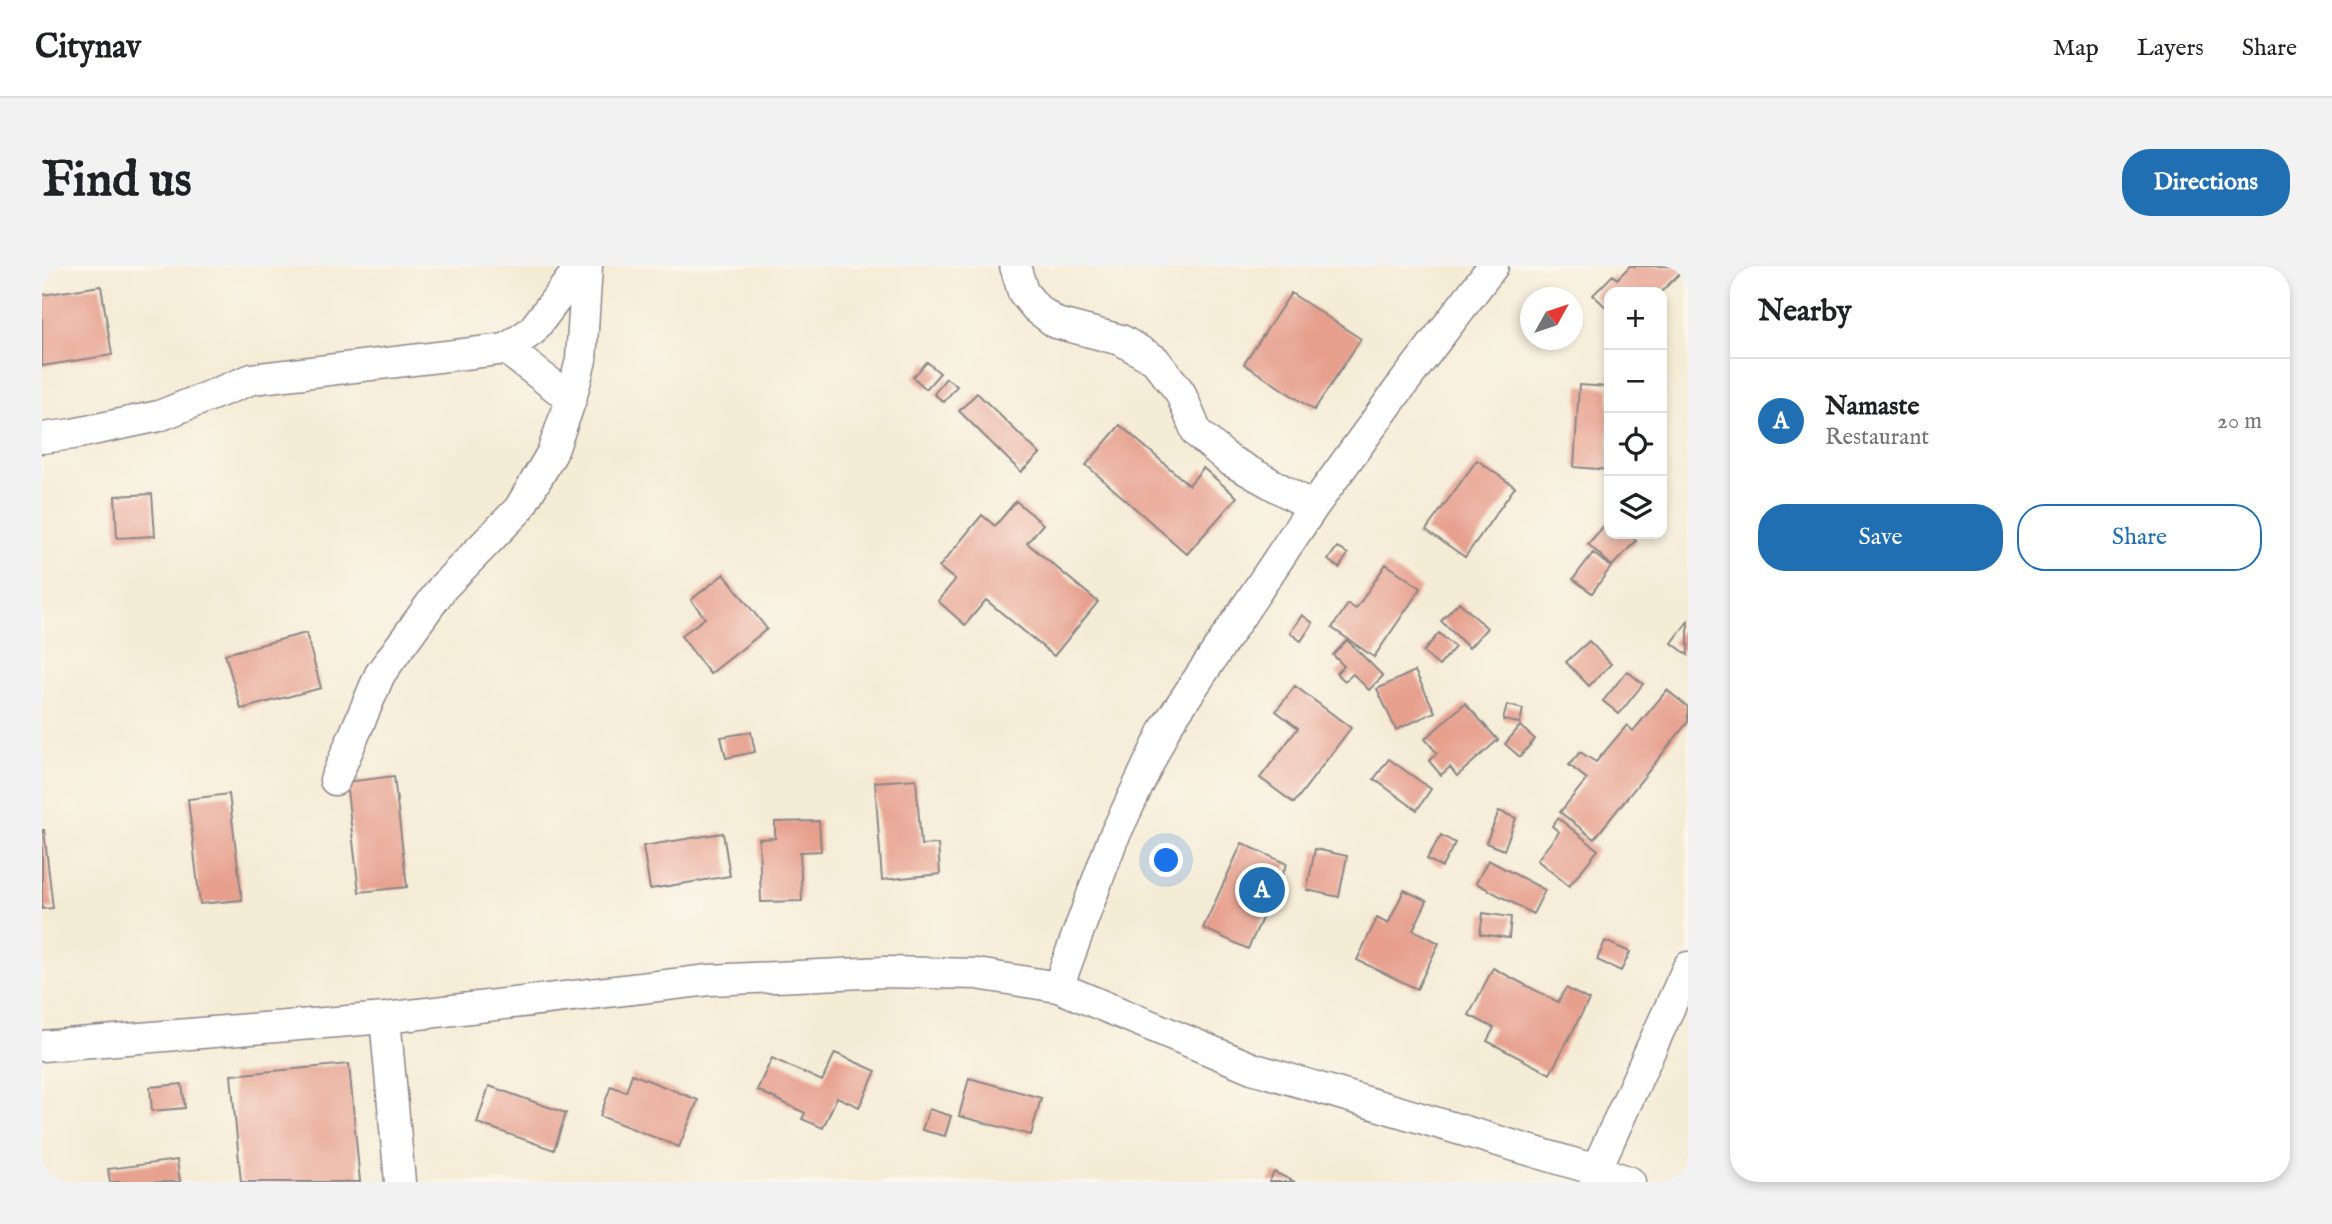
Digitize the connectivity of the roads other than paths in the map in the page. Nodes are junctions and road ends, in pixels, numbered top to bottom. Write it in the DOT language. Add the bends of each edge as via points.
graph roads {
  1 [pos="581,266"];
  2 [pos="587,266"];
  3 [pos="1015,266"];
  4 [pos="1493,266"];
  5 [pos="506,349"];
  6 [pos="571,399"];
  7 [pos="42,438"];
  8 [pos="1313,506"];
  9 [pos="335,780"];
  10 [pos="1688,967"];
  11 [pos="1058,987"];
  12 [pos="386,1018"];
  13 [pos="42,1046"];
  14 [pos="1596,1170"];
  15 [pos="400,1182"];
  16 [pos="1630,1182"];
  1 -- 5 [label="street" via="532,331"];
  2 -- 6 [label="street" via="580,360"];
  3 -- 8 [label="street" via="1023,292 1036,308 1056,323 1121,340 1155,360 1180,392 1197,433 1229,460"];
  4 -- 8 [label="street"];
  5 -- 6 [label="street"];
  5 -- 7 [label="street" via="252,379 159,416"];
  6 -- 9 [label="street" via="552,453 519,509 443,587 380,674"];
  8 -- 11 [label="street" via="1166,727 1112,841"];
  10 -- 14 [label="street"];
  11 -- 12 [label="street" via="977,974 885,972 709,980"];
  11 -- 14 [label="street" via="1252,1068"];
  12 -- 13 [label="street"];
  12 -- 15 [label="street"];
  14 -- 16 [label="street"];
}
